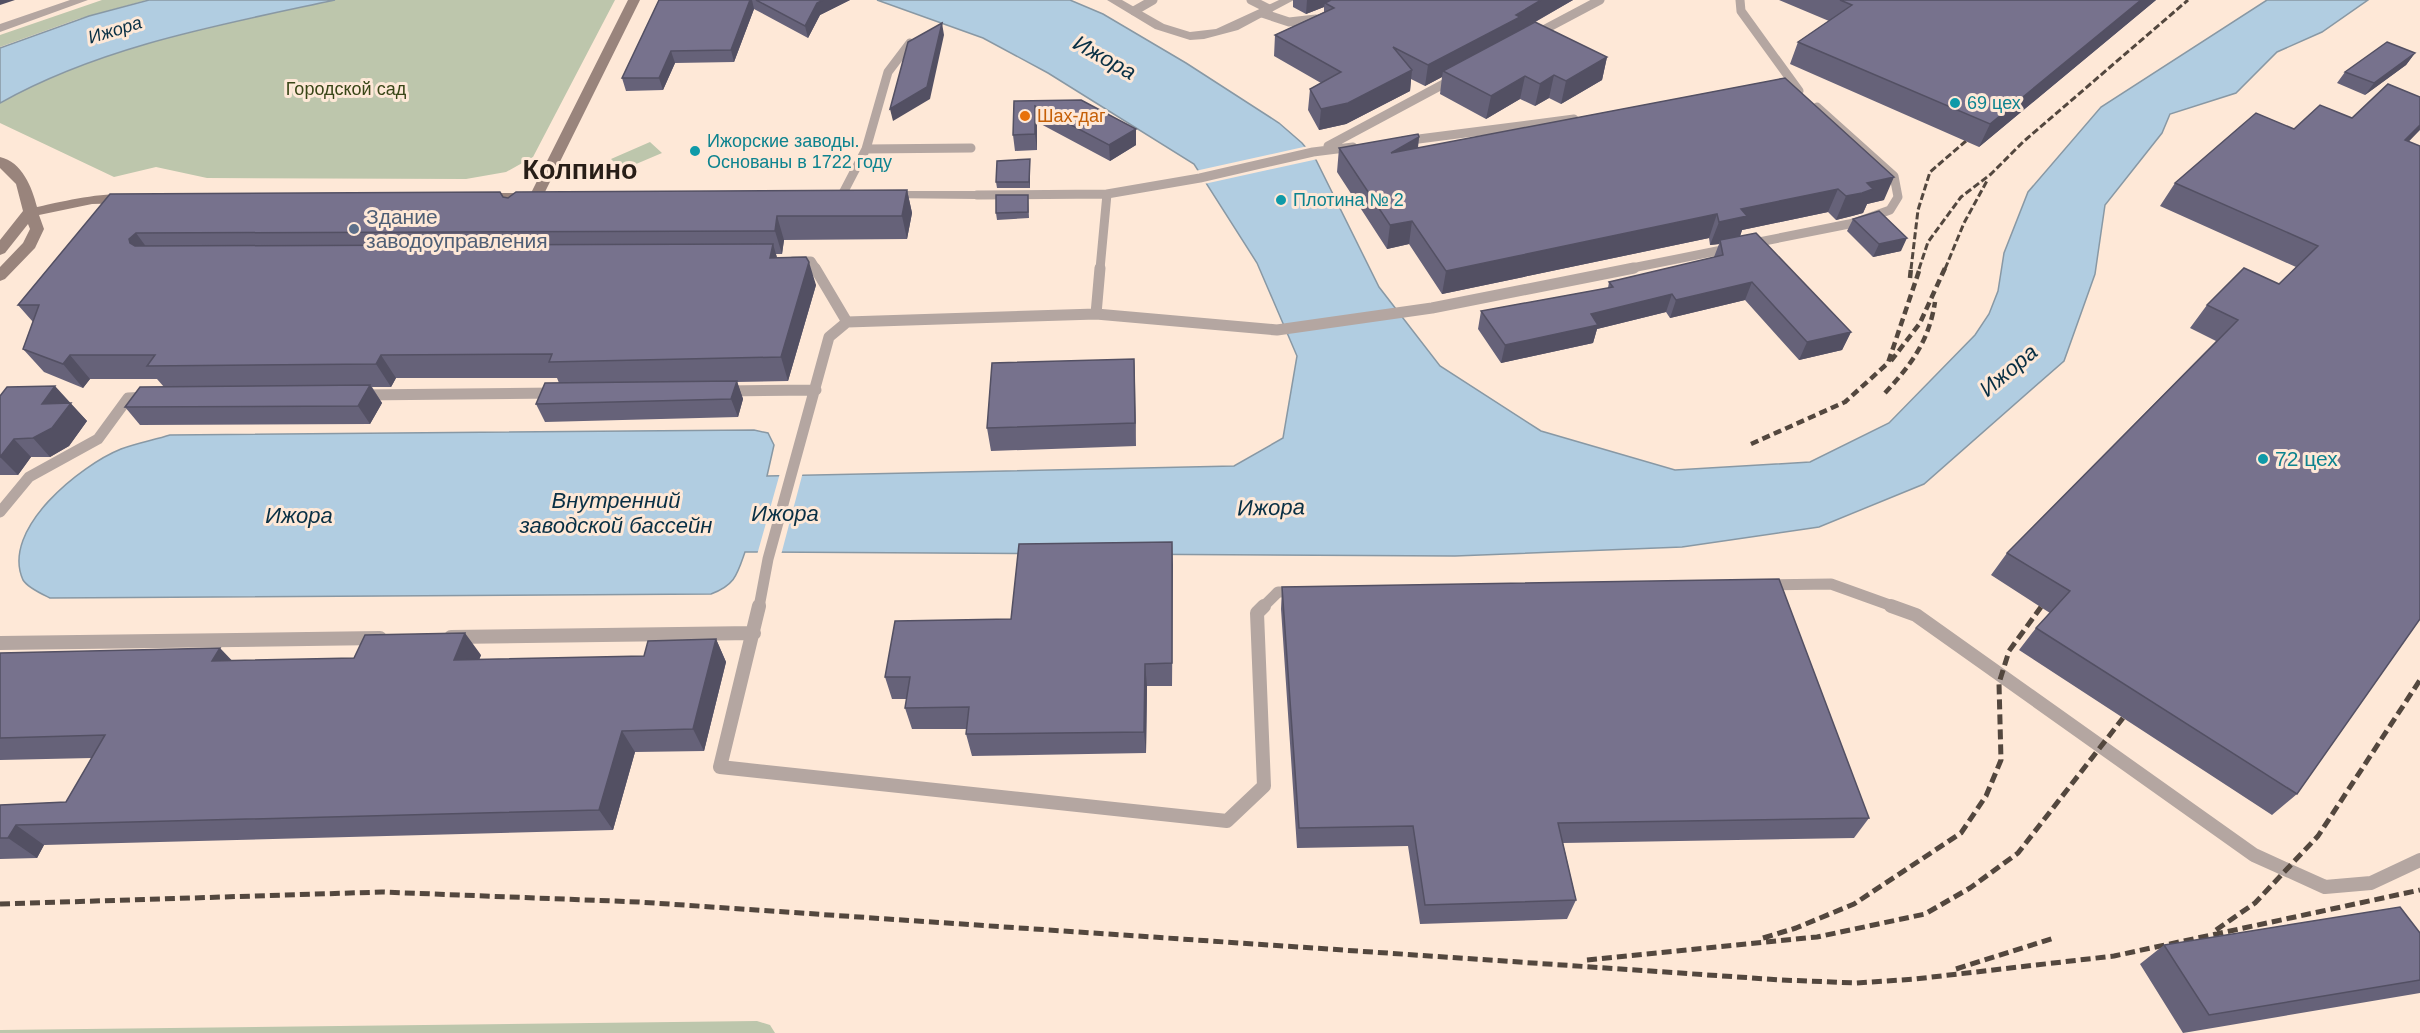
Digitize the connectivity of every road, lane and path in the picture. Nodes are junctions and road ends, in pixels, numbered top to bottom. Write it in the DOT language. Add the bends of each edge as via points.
graph roads {
  1 [pos="82,0"];
  2 [pos="634,0"];
  3 [pos="1113,0"];
  4 [pos="1153,0"];
  5 [pos="1251,0"];
  6 [pos="1288,0"];
  7 [pos="1600,0"];
  8 [pos="1740,0"];
  9 [pos="1134,11"];
  10 [pos="1265,11"];
  11 [pos="1328,14"];
  12 [pos="1305,23"];
  13 [pos="0,28"];
  14 [pos="1318,29"];
  15 [pos="1530,38"];
  16 [pos="910,43"];
  17 [pos="1459,76"];
  18 [pos="1799,91"];
  19 [pos="1787,92"];
  20 [pos="1586,118"];
  21 [pos="1396,142"];
  22 [pos="1361,146"];
  23 [pos="971,148"];
  24 [pos="866,149"];
  25 [pos="1313,152"];
  26 [pos="0,161"];
  27 [pos="1107,194"];
  28 [pos="841,195"];
  29 [pos="876,195"];
  30 [pos="977,195"];
  31 [pos="536,196"];
  32 [pos="557,196"];
  33 [pos="466,197"];
  34 [pos="145,199"];
  35 [pos="520,211"];
  36 [pos="29,213"];
  37 [pos="0,250"];
  38 [pos="787,261"];
  39 [pos="0,276"];
  40 [pos="1096,315"];
  41 [pos="847,322"];
  42 [pos="816,390"];
  43 [pos="709,391"];
  44 [pos="567,393"];
  45 [pos="353,395"];
  46 [pos="164,397"];
  47 [pos="0,512"];
  48 [pos="1749,585"];
  49 [pos="1313,592"];
  50 [pos="754,633"];
  51 [pos="395,637"];
  52 [pos="443,637"];
  53 [pos="0,643"];
  54 [pos="2420,860"];
  1 -- 13 [label="street"];
  2 -- 31 [label="main road"];
  3 -- 9 [label="street"];
  4 -- 9 [label="lane"];
  5 -- 10 [label="lane"];
  6 -- 10 [label="street"];
  7 -- 15 [label="lane"];
  8 -- 18 [label="lane" via="1741,11"];
  9 -- 10 [label="street" via="1174,33 1194,36 1215,34"];
  10 -- 12 [label="lane" via="1283,22"];
  11 -- 12 [label="lane"];
  12 -- 14 [label="lane"];
  16 -- 24 [label="lane" via="888,72"];
  17 -- 25 [label="lane"];
  18 -- 19 [label="lane"];
  18 -- 40 [label="lane" via="1894,176 1898,197 1890,210 1854,223 1458,304 1277,330"];
  20 -- 21 [label="lane"];
  22 -- 25 [label="lane"];
  23 -- 24 [label="lane"];
  24 -- 28 [label="lane"];
  25 -- 27 [label="lane"];
  26 -- 36 [label="main road" via="24,183"];
  27 -- 30 [label="lane"];
  27 -- 40 [label="lane"];
  29 -- 30 [label="street"];
  31 -- 32 [label="street"];
  31 -- 33 [label="main road"];
  31 -- 35 [label="lane"];
  34 -- 36 [label="main road" via="92,200"];
  36 -- 37 [label="main road"];
  36 -- 39 [label="main road" via="37,230 30,244"];
  38 -- 41 [label="lane" via="811,261"];
  40 -- 41 [label="lane"];
  41 -- 42 [label="lane" via="829,337"];
  42 -- 43 [label="lane"];
  42 -- 50 [label="lane" via="768,559"];
  44 -- 45 [label="lane"];
  46 -- 47 [label="lane" via="128,398 98,439 29,477"];
  48 -- 54 [label="lane" via="1831,584 1916,615 2254,855 2325,887 2371,883"];
  49 -- 50 [label="lane" via="1278,592 1257,613 1264,786 1227,821 720,767"];
  50 -- 52 [label="lane"];
  51 -- 53 [label="lane"];
}
